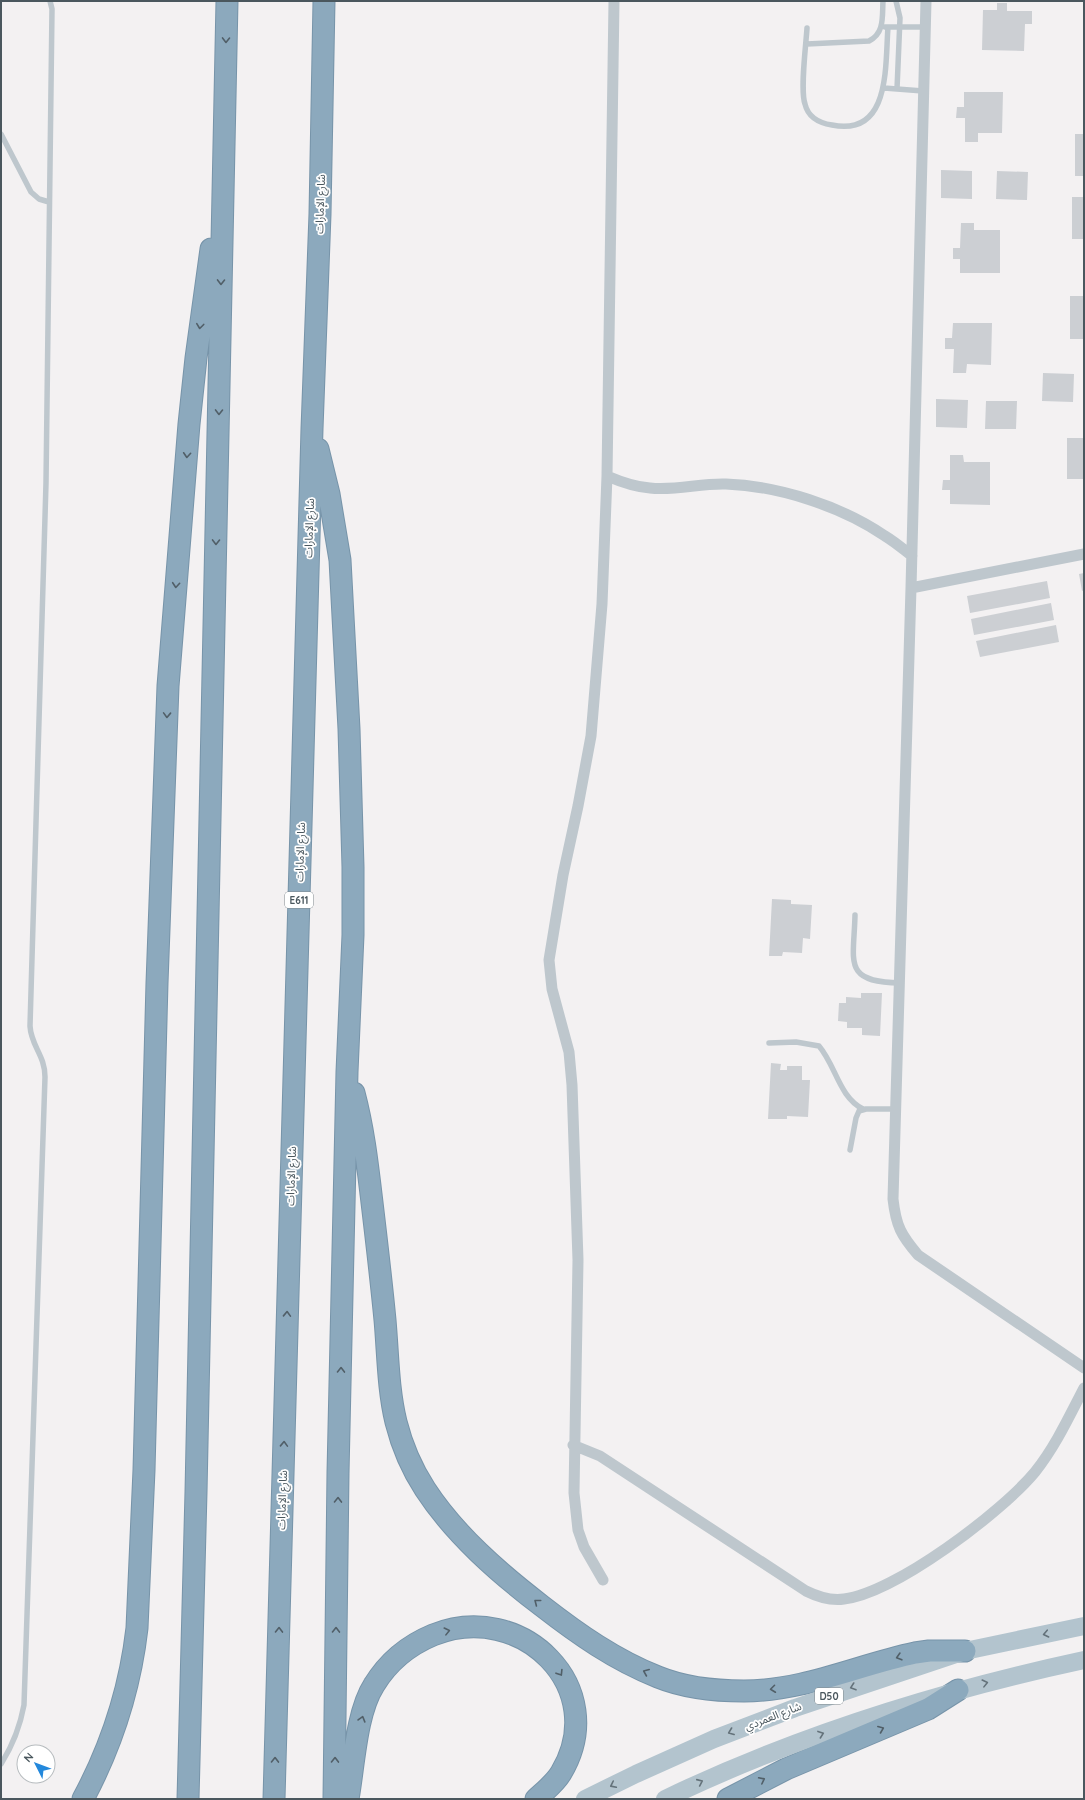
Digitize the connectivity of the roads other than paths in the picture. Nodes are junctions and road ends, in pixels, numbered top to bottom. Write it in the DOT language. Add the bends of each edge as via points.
graph roads {
  1 [pos="50,1"];
  2 [pos="227,1"];
  3 [pos="324,1"];
  4 [pos="614,1"];
  5 [pos="883,1"];
  6 [pos="896,1"];
  7 [pos="926,1"];
  8 [pos="885,27"];
  9 [pos="900,27"];
  10 [pos="925,27"];
  11 [pos="807,28"];
  12 [pos="806,44"];
  13 [pos="884,88"];
  14 [pos="897,89"];
  15 [pos="923,90"];
  16 [pos="1,134"];
  17 [pos="224,163"];
  18 [pos="49,202"];
  19 [pos="312,428"];
  20 [pos="607,476"];
  21 [pos="1084,554"];
  22 [pos="912,556"];
  23 [pos="911,588"];
  24 [pos="855,915"];
  25 [pos="900,983"];
  26 [pos="769,1043"];
  27 [pos="347,1072"];
  28 [pos="862,1109"];
  29 [pos="896,1109"];
  30 [pos="850,1150"];
  31 [pos="1084,1368"];
  32 [pos="1084,1388"];
  33 [pos="574,1445"];
  34 [pos="603,1580"];
  35 [pos="1084,1626"];
  36 [pos="965,1651"];
  37 [pos="1084,1660"];
  38 [pos="958,1690"];
  39 [pos="1,1764"];
  40 [pos="83,1799"];
  41 [pos="188,1799"];
  42 [pos="274,1799"];
  43 [pos="334,1799"];
  44 [pos="348,1799"];
  45 [pos="536,1799"];
  46 [pos="585,1799"];
  47 [pos="665,1799"];
  48 [pos="728,1799"];
  1 -- 18 [label="lane" via="52,9"];
  2 -- 17 [label="highway, one-way"];
  3 -- 19 [label="highway, شارع الإمارات / E611"];
  4 -- 20 [label="street"];
  5 -- 8 [label="lane"];
  6 -- 9 [label="lane"];
  7 -- 10 [label="street"];
  8 -- 9 [label="lane"];
  8 -- 12 [label="lane" via="870,41"];
  8 -- 13 [label="lane"];
  9 -- 10 [label="lane"];
  9 -- 14 [label="lane"];
  10 -- 15 [label="street"];
  11 -- 12 [label="lane"];
  12 -- 13 [label="lane" via="804,103 812,117 819,121 839,127 853,126 865,120 875,111"];
  13 -- 14 [label="lane"];
  14 -- 15 [label="lane"];
  15 -- 22 [label="street"];
  16 -- 18 [label="lane" via="31,192 39,199"];
  17 -- 40 [label="highway, one-way" via="196,358 168,686 137,1628 132,1667 123,1705 105,1754"];
  17 -- 41 [label="highway, one-way"];
  18 -- 39 [label="lane" via="46,483 30,1026 32,1039 43,1060 45,1085 24,1704 20,1727"];
  19 -- 27 [label="highway" via="329,494 343,594 353,867 352,973"];
  42 -- 19 [label="highway, شارع الإمارات / E611, one-way"];
  20 -- 22 [label="street" via="628,484 651,488 725,484 762,487 798,496 860,521 886,536"];
  20 -- 33 [label="street" via="602,604 591,736 549,960 552,989 569,1052 572,1085 578,1260"];
  21 -- 23 [label="street"];
  22 -- 23 [label="street"];
  23 -- 25 [label="street"];
  24 -- 25 [label="lane" via="854,962 859,973 873,981"];
  25 -- 29 [label="street"];
  26 -- 28 [label="lane" via="796,1042 819,1046 828,1056 847,1097"];
  36 -- 27 [label="highway, one-way" via="915,1653 787,1688 744,1691 702,1688 660,1678 614,1656 571,1628 490,1562 446,1516 424,1488 408,1457 397,1424 390,1390 378,1252 365,1146"];
  43 -- 27 [label="highway, one-way"];
  28 -- 29 [label="lane"];
  28 -- 30 [label="lane" via="857,1114"];
  29 -- 31 [label="street" via="893,1199 896,1220 904,1239 918,1255"];
  32 -- 33 [label="street" via="1048,1454 1011,1497 928,1560 897,1579 872,1591 843,1599 824,1598 806,1591 600,1456"];
  33 -- 34 [label="street" via="574,1493 578,1530 584,1547"];
  35 -- 36 [label="main road, شارع العمردي / D50, one-way"];
  36 -- 46 [label="main road, شارع العمردي / D50, one-way" via="868,1682 766,1719 686,1752"];
  38 -- 37 [label="main road, one-way"];
  47 -- 38 [label="main road, one-way" via="735,1767 812,1738"];
  48 -- 38 [label="highway, one-way" via="786,1769 928,1709"];
  44 -- 45 [label="highway, one-way" via="359,1728 366,1702 373,1686 387,1668 403,1652 422,1640 443,1631 484,1626 519,1636 544,1654 560,1672 569,1689 576,1724 569,1758 561,1774"];
}
